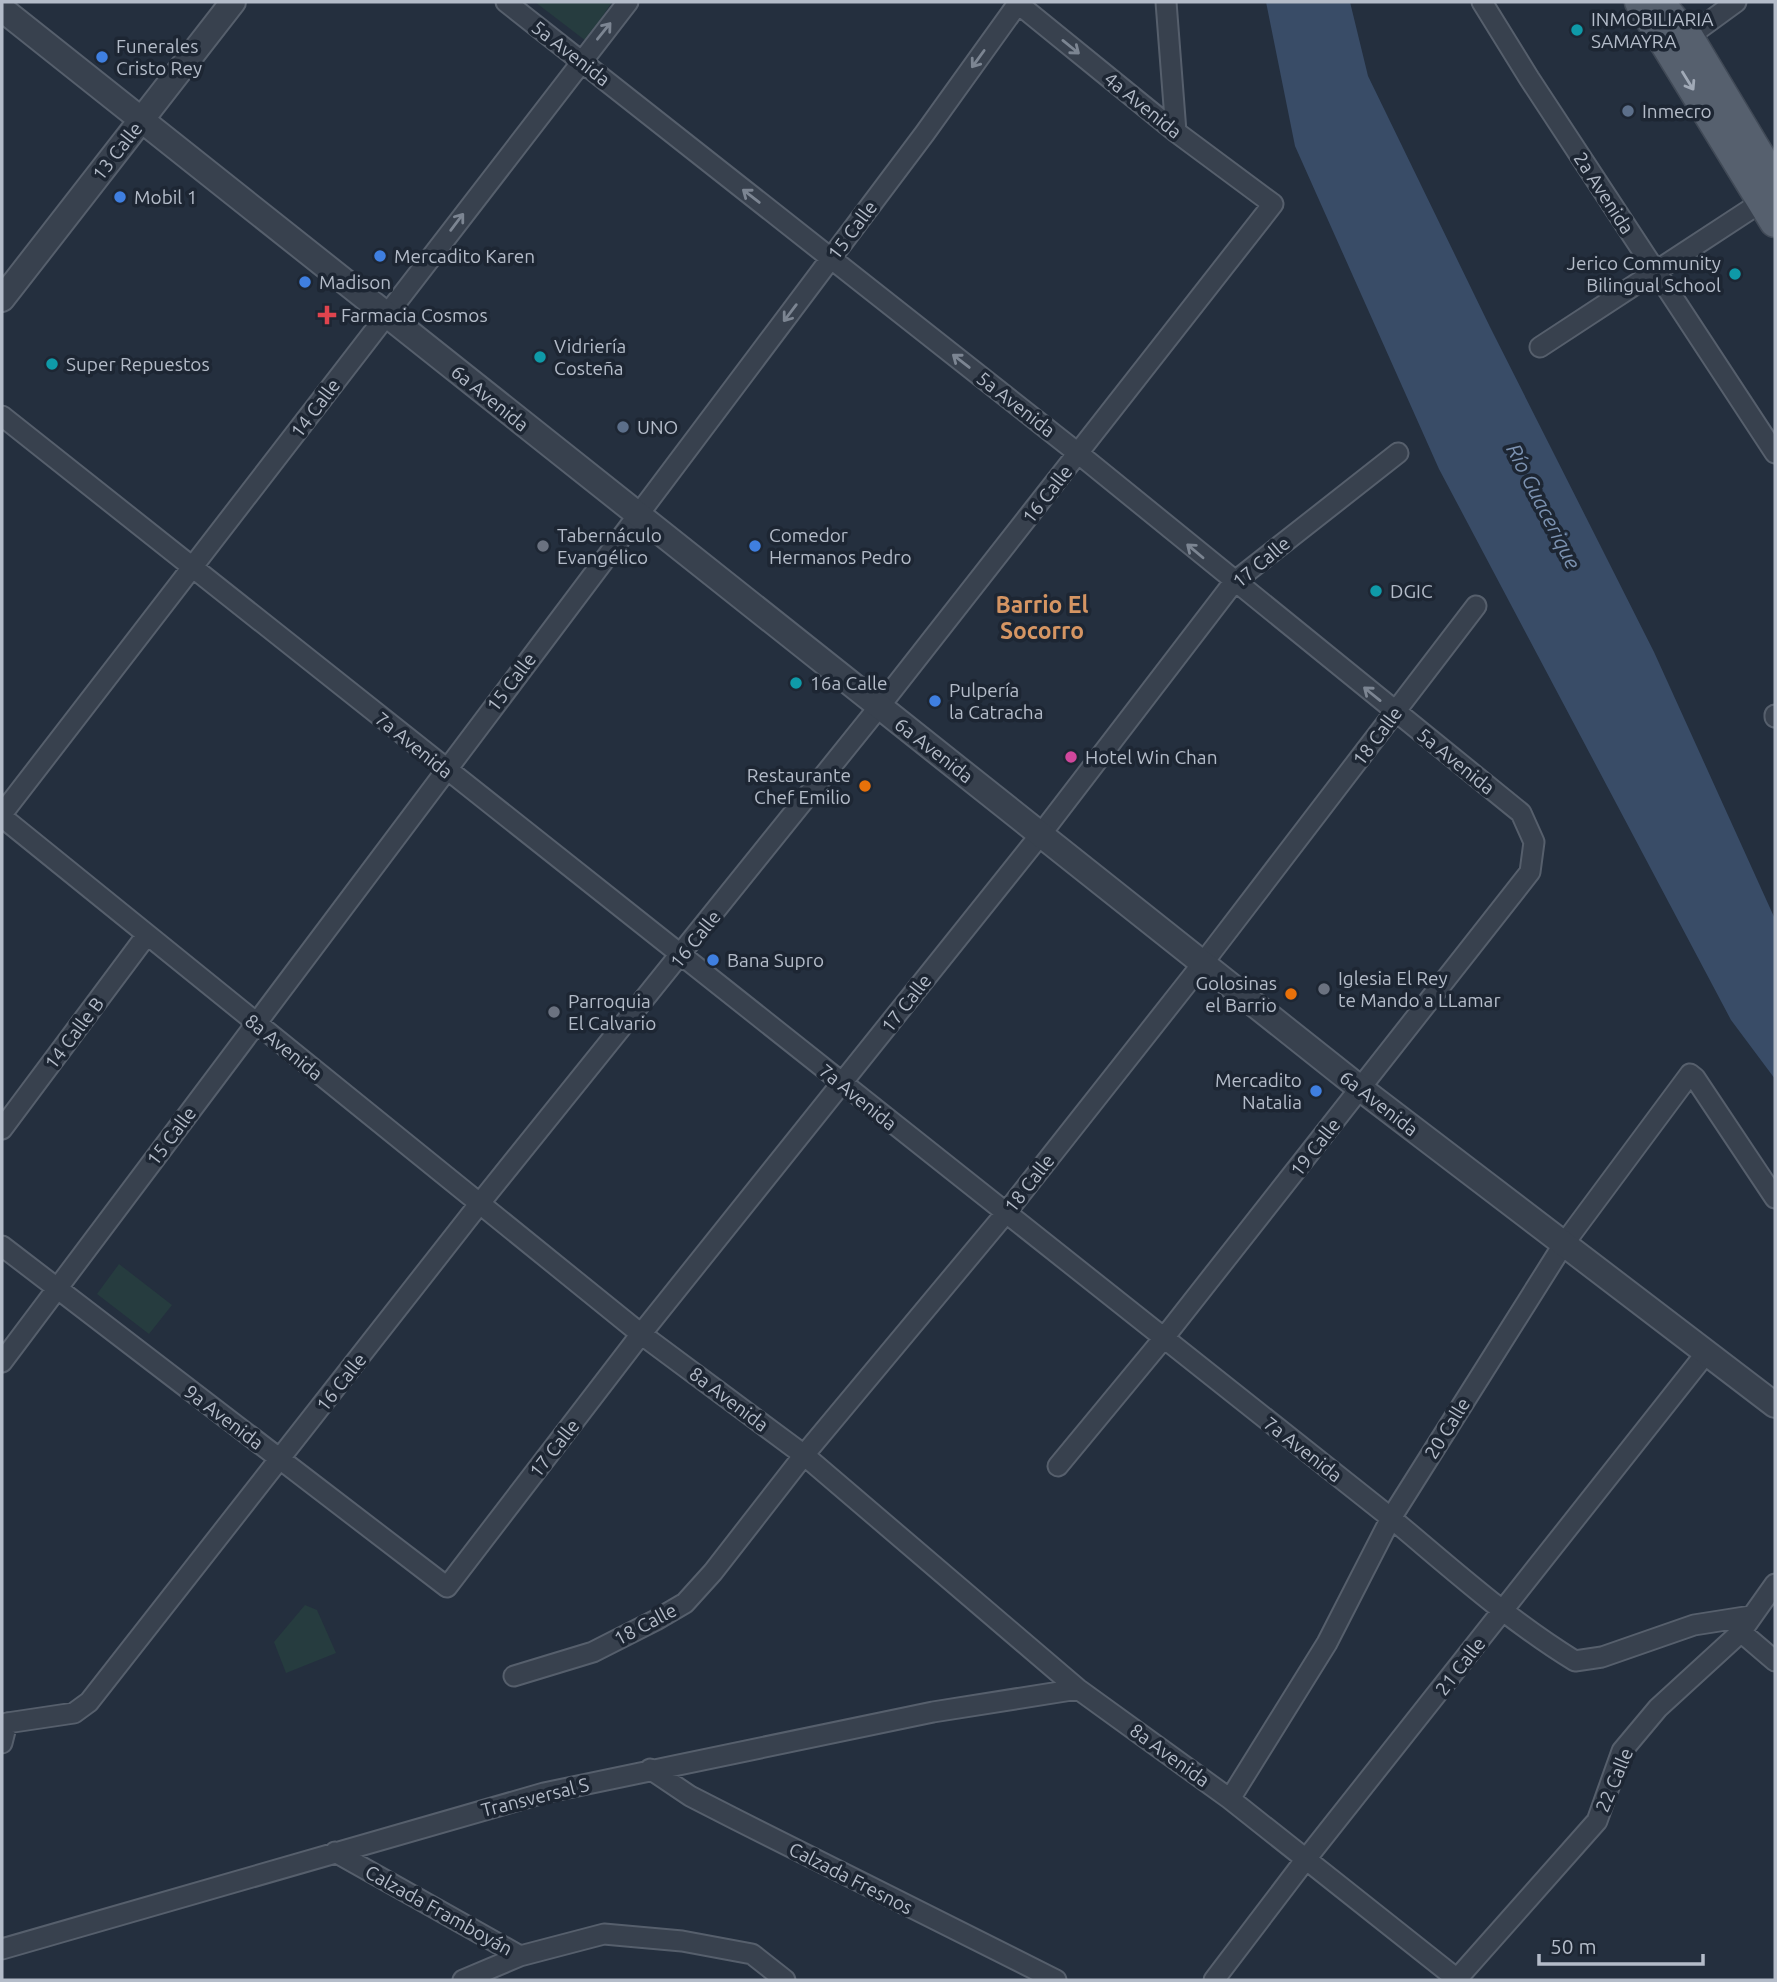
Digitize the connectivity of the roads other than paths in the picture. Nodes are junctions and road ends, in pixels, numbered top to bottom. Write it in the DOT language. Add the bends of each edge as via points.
graph roads {
  1 [pos="233,2"];
  2 [pos="506,2"];
  3 [pos="628,2"];
  4 [pos="1018,2"];
  5 [pos="1166,2"];
  6 [pos="1482,2"];
  7 [pos="1736,2"];
  8 [pos="1659,3"];
  9 [pos="2,9"];
  10 [pos="1688,37"];
  11 [pos="580,61"];
  12 [pos="141,120"];
  13 [pos="1176,132"];
  14 [pos="1771,202"];
  15 [pos="1273,204"];
  16 [pos="831,258"];
  17 [pos="1656,271"];
  18 [pos="2,299"];
  19 [pos="386,315"];
  20 [pos="1540,347"];
  21 [pos="2,416"];
  22 [pos="1398,453"];
  23 [pos="1775,453"];
  24 [pos="1079,454"];
  25 [pos="639,516"];
  26 [pos="193,568"];
  27 [pos="1234,582"];
  28 [pos="1476,606"];
  29 [pos="879,707"];
  30 [pos="1395,712"];
  31 [pos="445,769"];
  32 [pos="1521,813"];
  33 [pos="2,816"];
  34 [pos="1041,834"];
  35 [pos="146,936"];
  36 [pos="681,956"];
  37 [pos="1203,963"];
  38 [pos="255,1023"];
  39 [pos="842,1085"];
  40 [pos="1361,1089"];
  41 [pos="2,1129"];
  42 [pos="1775,1198"];
  43 [pos="480,1203"];
  44 [pos="1005,1214"];
  45 [pos="1563,1245"];
  46 [pos="2,1246"];
  47 [pos="57,1289"];
  48 [pos="641,1334"];
  49 [pos="1163,1339"];
  50 [pos="1707,1352"];
  51 [pos="2,1362"];
  52 [pos="1775,1405"];
  53 [pos="804,1455"];
  54 [pos="281,1460"];
  55 [pos="1058,1466"];
  56 [pos="1391,1518"];
  57 [pos="447,1587"];
  58 [pos="1771,1597"];
  59 [pos="1502,1612"];
  60 [pos="1746,1624"];
  61 [pos="1775,1661"];
  62 [pos="514,1676"];
  63 [pos="1078,1689"];
  64 [pos="4,1720"];
  65 [pos="2,1743"];
  66 [pos="650,1769"];
  67 [pos="1230,1799"];
  68 [pos="335,1852"];
  69 [pos="1306,1859"];
  70 [pos="2,1949"];
  71 [pos="520,1956"];
  72 [pos="463,1980"];
  73 [pos="785,1980"];
  74 [pos="1056,1980"];
  75 [pos="1214,1980"];
  76 [pos="1456,1980"];
  1 -- 12 [label="street, 13 Calle"];
  2 -- 11 [label="street, 5a Avenida"];
  11 -- 3 [label="street, 14 Calle, one-way"];
  4 -- 13 [label="street, 4a Avenida, one-way"];
  4 -- 16 [label="street, 15 Calle, one-way"];
  5 -- 13 [label="street"];
  6 -- 17 [label="street, 2a Avenida"];
  7 -- 10 [label="street"];
  8 -- 10 [label="main road"];
  8 -- 14 [label="main road, one-way"];
  9 -- 12 [label="street, 6a Avenida"];
  10 -- 14 [label="main road"];
  16 -- 11 [label="street, 5a Avenida, one-way"];
  19 -- 11 [label="street, 14 Calle, one-way"];
  12 -- 18 [label="street, 13 Calle"];
  12 -- 19 [label="street, 6a Avenida"];
  13 -- 15 [label="street, 4a Avenida"];
  14 -- 17 [label="street"];
  15 -- 24 [label="street, 16 Calle"];
  24 -- 16 [label="street, 5a Avenida, one-way"];
  16 -- 25 [label="street, 15 Calle, one-way"];
  17 -- 20 [label="street"];
  17 -- 23 [label="street, 2a Avenida"];
  19 -- 25 [label="street, 6a Avenida"];
  19 -- 26 [label="street, 14 Calle"];
  21 -- 26 [label="street, 7a Avenida"];
  22 -- 27 [label="street, 17 Calle"];
  27 -- 24 [label="street, 5a Avenida, one-way"];
  24 -- 29 [label="street, 16 Calle"];
  25 -- 29 [label="street, 6a Avenida"];
  25 -- 31 [label="street, 15 Calle"];
  26 -- 31 [label="street, 7a Avenida"];
  26 -- 33 [label="street, 14 Calle"];
  30 -- 27 [label="street, 5a Avenida, one-way"];
  27 -- 34 [label="street, 17 Calle"];
  28 -- 30 [label="street, 18 Calle"];
  29 -- 34 [label="street, 6a Avenida"];
  29 -- 36 [label="street, 16 Calle"];
  30 -- 32 [label="street, 5a Avenida"];
  30 -- 37 [label="street, 18 Calle"];
  31 -- 36 [label="street, 7a Avenida"];
  31 -- 38 [label="street, 15 Calle"];
  32 -- 40 [label="street, 19 Calle" via="1534,842 1530,872"];
  33 -- 35 [label="street, 8a Avenida"];
  34 -- 37 [label="street, 6a Avenida"];
  34 -- 39 [label="street, 17 Calle"];
  35 -- 38 [label="street, 8a Avenida"];
  35 -- 41 [label="street, 14 Calle B"];
  36 -- 39 [label="street, 7a Avenida"];
  36 -- 43 [label="street, 16 Calle"];
  37 -- 40 [label="street, 6a Avenida"];
  37 -- 44 [label="street, 18 Calle"];
  38 -- 43 [label="street, 8a Avenida"];
  38 -- 47 [label="street, 15 Calle"];
  39 -- 44 [label="street, 7a Avenida"];
  39 -- 48 [label="street, 17 Calle"];
  40 -- 45 [label="street, 6a Avenida"];
  40 -- 49 [label="street, 19 Calle"];
  42 -- 45 [label="street, 20 Calle" via="1690,1074"];
  43 -- 48 [label="street, 8a Avenida"];
  43 -- 54 [label="street, 16 Calle"];
  44 -- 49 [label="street, 7a Avenida"];
  44 -- 53 [label="street, 18 Calle"];
  45 -- 50 [label="street, 6a Avenida"];
  45 -- 56 [label="street, 20 Calle"];
  46 -- 47 [label="street, 9a Avenida"];
  47 -- 51 [label="street, 15 Calle"];
  47 -- 54 [label="street, 9a Avenida"];
  48 -- 53 [label="street, 8a Avenida"];
  48 -- 57 [label="street, 17 Calle"];
  49 -- 55 [label="street, 19 Calle"];
  49 -- 56 [label="street, 7a Avenida"];
  50 -- 52 [label="street, 6a Avenida"];
  50 -- 59 [label="street, 21 Calle"];
  53 -- 62 [label="street, 18 Calle" via="685,1603 593,1652"];
  53 -- 63 [label="street, 8a Avenida"];
  54 -- 57 [label="street, 9a Avenida"];
  54 -- 64 [label="street, 16 Calle" via="89,1702 74,1713"];
  56 -- 59 [label="street, 7a Avenida"];
  56 -- 67 [label="street, 20 Calle" via="1327,1643"];
  58 -- 60 [label="street, 22 Calle"];
  59 -- 60 [label="street, 7a Avenida" via="1575,1661 1602,1657 1694,1625"];
  59 -- 69 [label="street, 21 Calle"];
  60 -- 61 [label="street"];
  60 -- 76 [label="street, 22 Calle" via="1650,1717 1622,1751 1597,1821"];
  63 -- 66 [label="street, Transversal S" via="933,1712"];
  63 -- 67 [label="street, 8a Avenida"];
  64 -- 65 [label="street"];
  66 -- 68 [label="street, Transversal S" via="485,1808"];
  66 -- 74 [label="street, Calzada Fresnos" via="734,1819"];
  67 -- 69 [label="street, 8a Avenida"];
  68 -- 70 [label="street, Transversal S"];
  68 -- 71 [label="street, Calzada Framboyán"];
  69 -- 75 [label="street, 21 Calle"];
  69 -- 76 [label="street, 8a Avenida"];
  71 -- 72 [label="street"];
  71 -- 73 [label="street, Calzada Framboyán" via="604,1934 682,1941 752,1954"];
}
